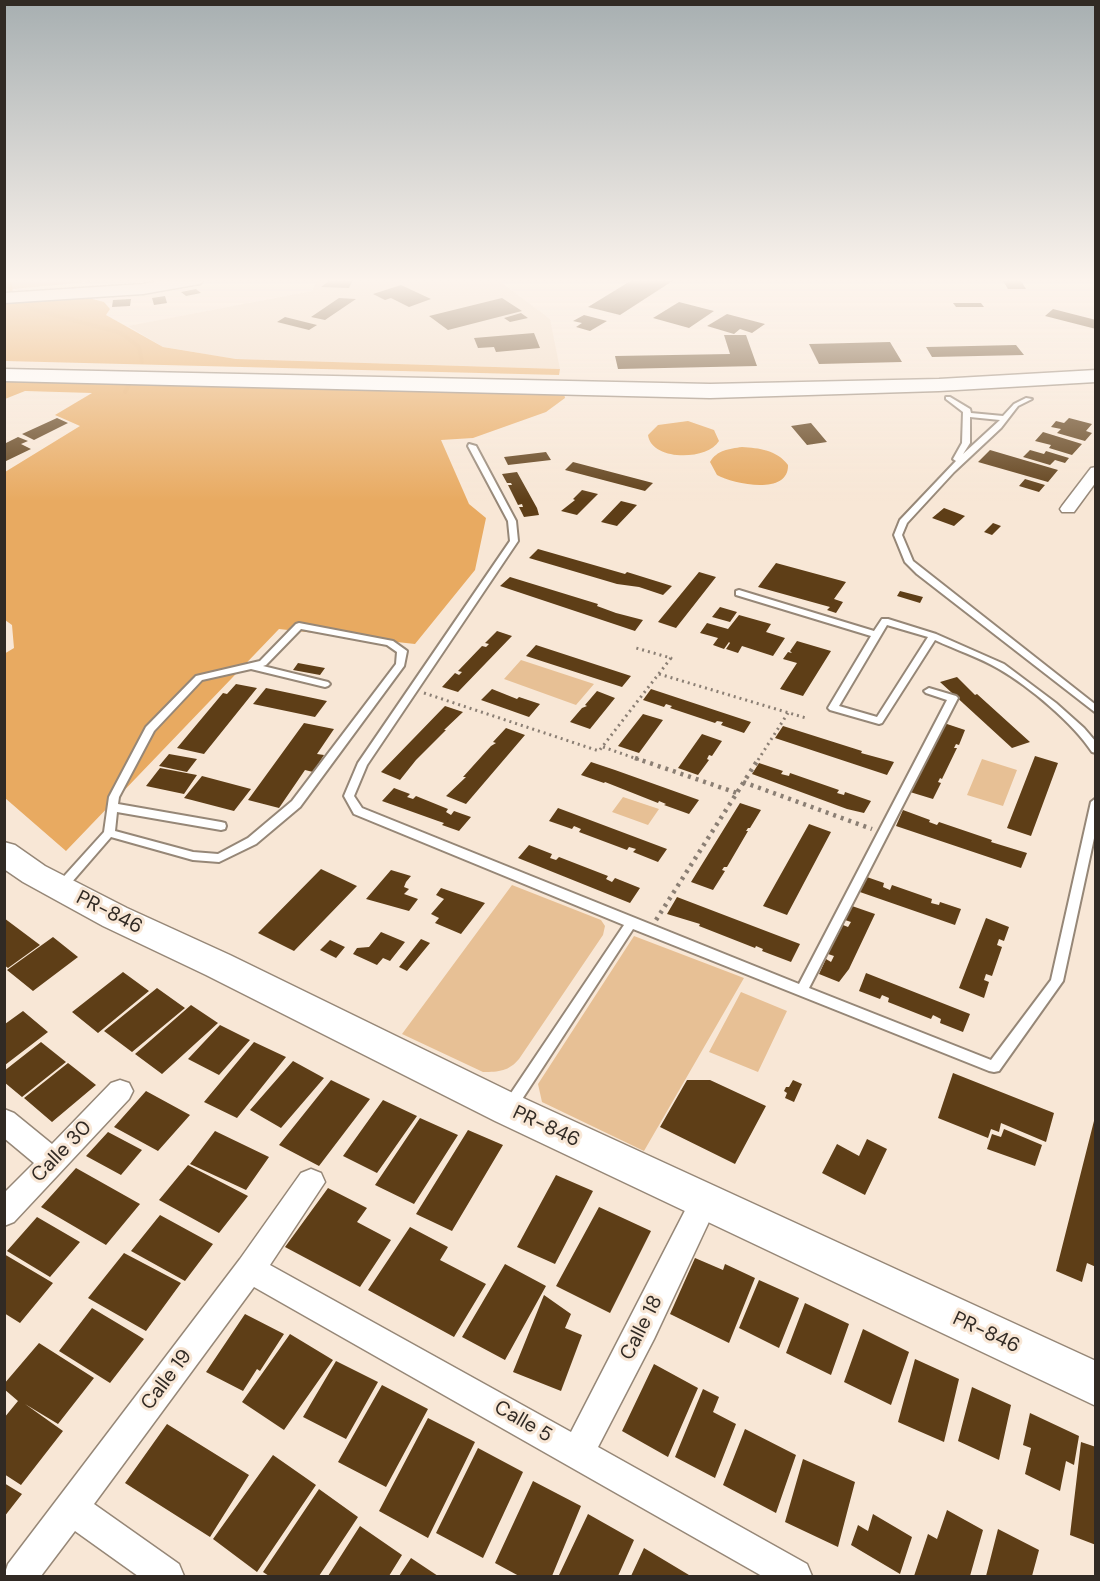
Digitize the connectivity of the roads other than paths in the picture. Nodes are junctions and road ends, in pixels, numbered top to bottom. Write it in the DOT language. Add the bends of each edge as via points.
graph roads {
  1 [pos="4,365"];
  2 [pos="1095,366"];
  3 [pos="4,375"];
  4 [pos="1095,376"];
  5 [pos="803,389"];
  6 [pos="948,398"];
  7 [pos="1028,399"];
  8 [pos="1060,399"];
  9 [pos="968,415"];
  10 [pos="1005,418"];
  11 [pos="472,446"];
  12 [pos="951,470"];
  13 [pos="1095,471"];
  14 [pos="1068,509"];
  15 [pos="739,593"];
  16 [pos="876,635"];
  17 [pos="933,636"];
  18 [pos="249,666"];
  19 [pos="325,684"];
  20 [pos="929,691"];
  21 [pos="1095,710"];
  22 [pos="1095,750"];
  23 [pos="1095,802"];
  24 [pos="112,807"];
  25 [pos="221,826"];
  26 [pos="109,833"];
  27 [pos="4,853"];
  28 [pos="60,888"];
  29 [pos="631,923"];
  30 [pos="802,990"];
  31 [pos="120,1091"];
  32 [pos="508,1109"];
  33 [pos="4,1121"];
  34 [pos="52,1161"];
  35 [pos="311,1182"];
  36 [pos="704,1202"];
  37 [pos="4,1213"];
  38 [pos="250,1269"];
  39 [pos="1095,1383"];
  40 [pos="578,1453"];
  41 [pos="71,1508"];
  42 [pos="20,1576"];
  43 [pos="167,1576"];
  44 [pos="795,1576"];
  1 -- 2 [label="main road" via="724,380"];
  3 -- 5 [label="main road" via="536,389"];
  4 -- 5 [label="main road"];
  5 -- 6 [label="main road"];
  6 -- 7 [label="main road"];
  6 -- 9 [label="lane"];
  7 -- 8 [label="main road"];
  7 -- 10 [label="lane" via="1016,405"];
  9 -- 10 [label="lane"];
  9 -- 12 [label="lane" via="966,443"];
  10 -- 12 [label="lane"];
  11 -- 29 [label="lane" via="512,521 514,541 362,765 349,796 358,811"];
  12 -- 21 [label="lane" via="903,522 898,535 909,562"];
  13 -- 14 [label="street"];
  15 -- 16 [label="lane"];
  16 -- 17 [label="lane" via="885,621"];
  16 -- 17 [label="lane" via="833,708 879,721"];
  17 -- 22 [label="lane" via="1003,667 1057,709 1092,742"];
  18 -- 19 [label="lane"];
  18 -- 24 [label="lane" via="199,678 150,729 114,796"];
  18 -- 26 [label="lane" via="264,663 299,626 390,643 402,651 400,664 296,804 252,841 219,858 193,856"];
  20 -- 30 [label="lane" via="953,698"];
  23 -- 30 [label="lane" via="1057,981 994,1067"];
  24 -- 25 [label="lane"];
  24 -- 26 [label="lane"];
  26 -- 28 [label="lane"];
  27 -- 28 [label="street, PR-846 / PR-846"];
  28 -- 32 [label="street, PR-846 / PR-846"];
  29 -- 30 [label="lane"];
  29 -- 32 [label="lane"];
  31 -- 34 [label="street, Calle 30"];
  32 -- 36 [label="street, PR-846 / PR-846"];
  33 -- 34 [label="street"];
  34 -- 37 [label="street, Calle 30"];
  35 -- 38 [label="street, Calle 19"];
  36 -- 39 [label="street, PR-846 / PR-846"];
  36 -- 40 [label="street, Calle 18"];
  38 -- 40 [label="street, Calle 5"];
  38 -- 41 [label="street, Calle 19"];
  40 -- 44 [label="street, Calle 5"];
  41 -- 42 [label="street, Calle 19"];
  41 -- 43 [label="street"];
}
